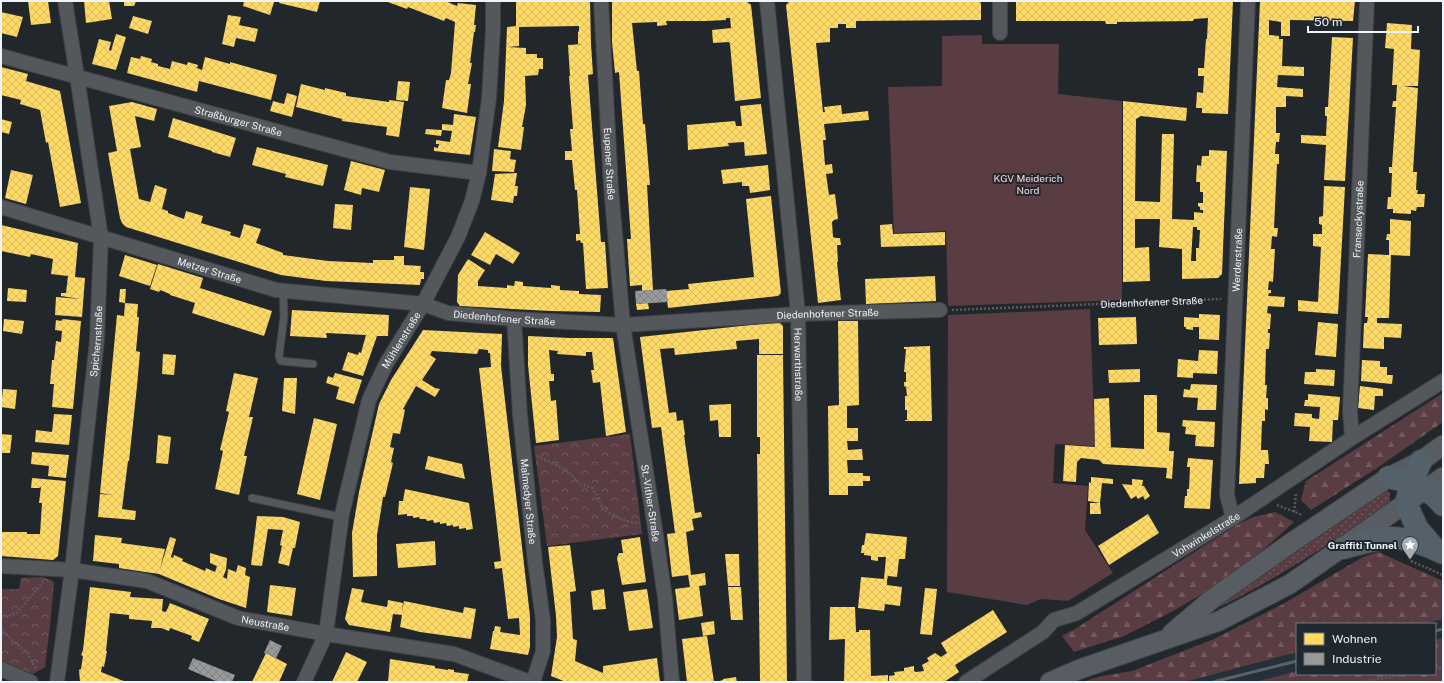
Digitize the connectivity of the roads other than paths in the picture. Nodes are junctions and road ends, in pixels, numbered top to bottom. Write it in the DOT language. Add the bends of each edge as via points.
graph roads {
  1 [pos="64,1"];
  2 [pos="493,1"];
  3 [pos="601,1"];
  4 [pos="766,1"];
  5 [pos="1000,1"];
  6 [pos="1248,1"];
  7 [pos="1367,1"];
  8 [pos="1000,33"];
  9 [pos="1,56"];
  10 [pos="77,76"];
  11 [pos="479,173"];
  12 [pos="1,207"];
  13 [pos="101,238"];
  14 [pos="283,291"];
  15 [pos="423,304"];
  16 [pos="940,310"];
  17 [pos="798,314"];
  18 [pos="514,320"];
  19 [pos="623,325"];
  20 [pos="313,364"];
  21 [pos="1443,380"];
  22 [pos="1352,438"];
  23 [pos="1443,445"];
  24 [pos="1420,461"];
  25 [pos="1389,477"];
  26 [pos="1427,483"];
  27 [pos="252,498"];
  28 [pos="1406,504"];
  29 [pos="1443,505"];
  30 [pos="341,517"];
  31 [pos="1233,518"];
  32 [pos="1343,548"];
  33 [pos="1438,551"];
  34 [pos="1,566"];
  35 [pos="72,570"];
  36 [pos="326,634"];
  37 [pos="1165,639"];
  38 [pos="1,669"];
  39 [pos="35,678"];
  40 [pos="57,682"];
  41 [pos="304,682"];
  42 [pos="532,682"];
  43 [pos="672,682"];
  44 [pos="804,682"];
  45 [pos="966,682"];
  46 [pos="1050,682"];
  1 -- 10 [label="street, Spichernstraße"];
  2 -- 11 [label="street, Mühlenstraße" via="489,98"];
  3 -- 19 [label="street, Eupener Straße" via="610,187"];
  4 -- 17 [label="street, Herwarthstraße"];
  5 -- 8 [label="street"];
  6 -- 31 [label="street, Werderstraße" via="1227,495"];
  7 -- 22 [label="street, Franseckystraße" via="1350,411"];
  9 -- 10 [label="street, Straßburger Straße"];
  10 -- 11 [label="street, Straßburger Straße" via="390,162"];
  10 -- 13 [label="street, Spichernstraße"];
  11 -- 15 [label="street, Mühlenstraße" via="472,201 458,237"];
  12 -- 13 [label="street, Metzer Straße"];
  13 -- 14 [label="street, Metzer Straße"];
  13 -- 35 [label="street, Spichernstraße" via="97,340"];
  14 -- 15 [label="street, Metzer Straße"];
  14 -- 20 [label="lane" via="284,316 279,356 281,361"];
  15 -- 18 [label="street, Diedenhofener Straße" via="448,313"];
  15 -- 30 [label="street, Mühlenstraße" via="386,364 369,400"];
  16 -- 17 [label="street, Diedenhofener Straße"];
  17 -- 19 [label="street, Diedenhofener Straße"];
  17 -- 44 [label="street, Herwarthstraße"];
  18 -- 19 [label="street, Diedenhofener Straße"];
  18 -- 42 [label="street, Malmedyer Straße" via="520,415 543,620 543,651"];
  19 -- 43 [label="street, St.-Vither-Straße" via="665,598"];
  21 -- 22 [label="street, Vohwinkelstraße"];
  22 -- 31 [label="street, Vohwinkelstraße"];
  23 -- 24 [label="main road"];
  24 -- 25 [label="main road"];
  24 -- 26 [label="highway"];
  25 -- 26 [label="highway"];
  25 -- 37 [label="main road" via="1212,599"];
  26 -- 28 [label="highway"];
  26 -- 29 [label="highway"];
  27 -- 30 [label="lane"];
  28 -- 32 [label="main road"];
  28 -- 33 [label="highway" via="1417,528"];
  30 -- 36 [label="street, Mühlenstraße"];
  31 -- 45 [label="street, Vohwinkelstraße" via="1077,613 1054,620 1043,632"];
  32 -- 33 [label="highway" via="1389,538 1404,539"];
  32 -- 37 [label="main road" via="1290,584 1219,621"];
  34 -- 35 [label="street, Neustraße"];
  35 -- 36 [label="street, Neustraße" via="147,581 238,618"];
  35 -- 40 [label="street, Spichernstraße"];
  36 -- 41 [label="street, Mühlenstraße"];
  36 -- 42 [label="street, Neustraße" via="454,654"];
  37 -- 46 [label="main road"];
  38 -- 39 [label="street"];
}
